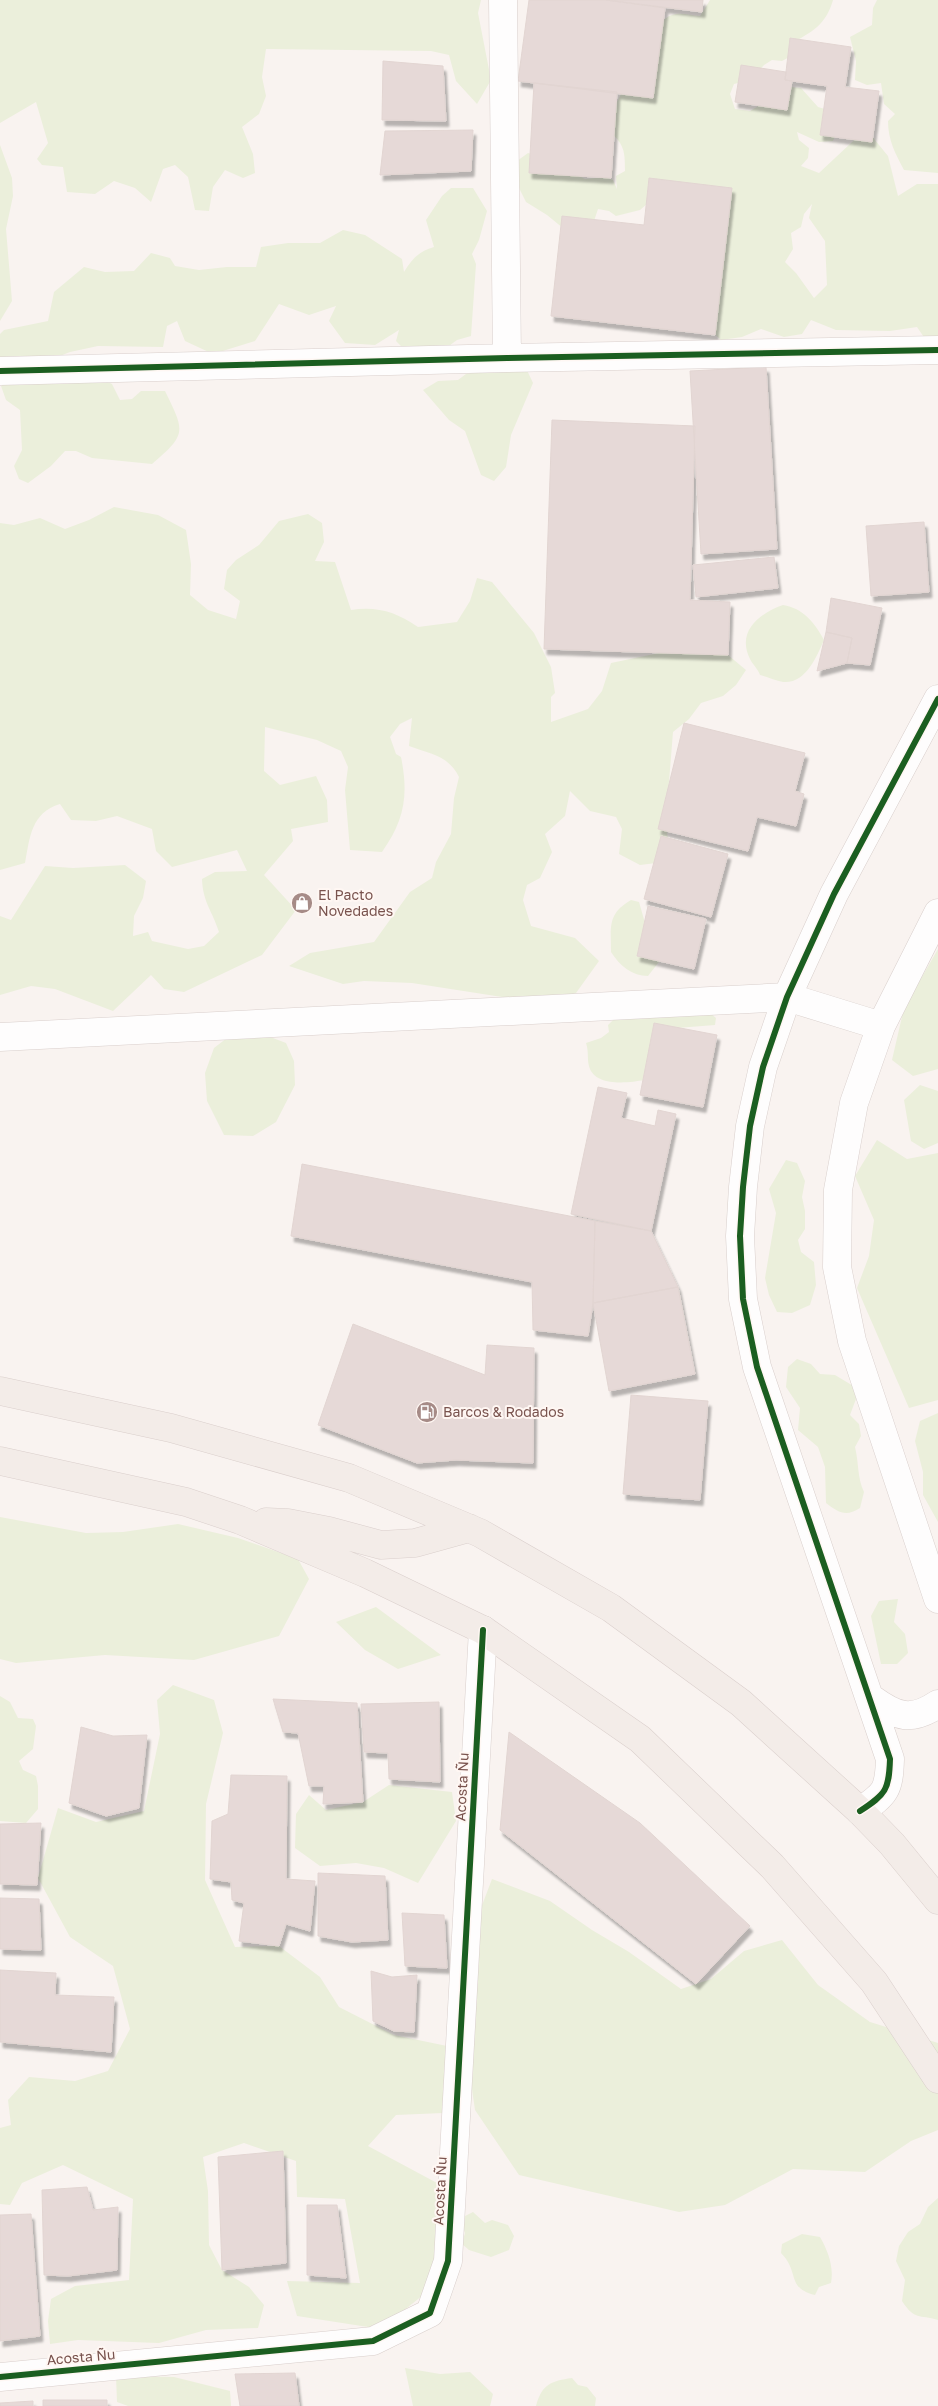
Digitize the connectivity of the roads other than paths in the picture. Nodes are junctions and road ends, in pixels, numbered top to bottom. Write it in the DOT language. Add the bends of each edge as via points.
graph roads {
  1 [pos="503,0"];
  2 [pos="938,350"];
  3 [pos="507,358"];
  4 [pos="0,371"];
  5 [pos="938,699"];
  6 [pos="938,913"];
  7 [pos="787,997"];
  8 [pos="881,1026"];
  9 [pos="0,1037"];
  10 [pos="0,1391"];
  11 [pos="0,1461"];
  12 [pos="240,1520"];
  13 [pos="470,1528"];
  14 [pos="938,1599"];
  15 [pos="483,1630"];
  16 [pos="872,1699"];
  17 [pos="938,1704"];
  18 [pos="860,1811"];
  19 [pos="938,1900"];
  20 [pos="938,2079"];
  21 [pos="0,2377"];
  1 -- 3 [label="street"];
  2 -- 3 [label="street"];
  3 -- 4 [label="street"];
  5 -- 7 [label="street" via="834,894"];
  6 -- 8 [label="street"];
  7 -- 8 [label="street"];
  7 -- 9 [label="street"];
  7 -- 16 [label="street" via="763,1067 750,1126 740,1236 743,1299 757,1367"];
  8 -- 14 [label="street" via="854,1103 838,1190 837,1267 852,1341"];
  10 -- 13 [label="main road" via="171,1428 349,1478"];
  11 -- 12 [label="main road" via="186,1502"];
  12 -- 13 [label="main road" via="288,1523 381,1545 415,1543"];
  12 -- 15 [label="main road" via="365,1573"];
  13 -- 18 [label="main road" via="618,1613 741,1703"];
  15 -- 20 [label="main road" via="640,1739 772,1866 874,1982"];
  15 -- 21 [label="street, Acosta Ñu" via="448,2261 430,2313 373,2341"];
  16 -- 17 [label="street" via="888,1711 906,1716 922,1715"];
  16 -- 18 [label="street" via="890,1759 890,1782 879,1798"];
  18 -- 19 [label="main road"];
}
